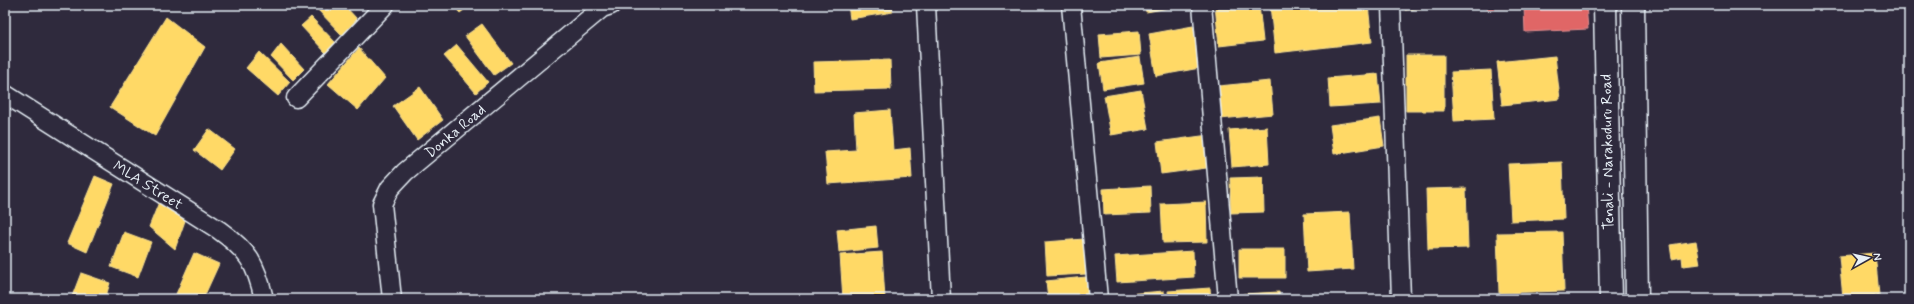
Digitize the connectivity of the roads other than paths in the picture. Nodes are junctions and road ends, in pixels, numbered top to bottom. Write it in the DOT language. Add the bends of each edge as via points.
graph roads {
  1 [pos="385,5"];
  2 [pos="611,5"];
  3 [pos="926,5"];
  4 [pos="1071,5"];
  5 [pos="1202,5"];
  6 [pos="1391,5"];
  7 [pos="1605,5"];
  8 [pos="1633,5"];
  9 [pos="5,94"];
  10 [pos="296,98"];
  11 [pos="264,299"];
  12 [pos="392,299"];
  13 [pos="941,299"];
  14 [pos="1098,299"];
  15 [pos="1228,299"];
  16 [pos="1401,299"];
  17 [pos="1610,299"];
  18 [pos="1637,299"];
  1 -- 10 [label="street"];
  2 -- 12 [label="street, Donka Road" via="602,8 405,172 390,188 382,204"];
  3 -- 13 [label="street"];
  4 -- 14 [label="street"];
  5 -- 15 [label="street"];
  6 -- 16 [label="street"];
  7 -- 17 [label="main road, Tenali - Narakoduru Road"];
  8 -- 18 [label="main road, Tenali - Narakoduru Road"];
  9 -- 11 [label="street, MLA Street" via="238,244 250,258"];
}
